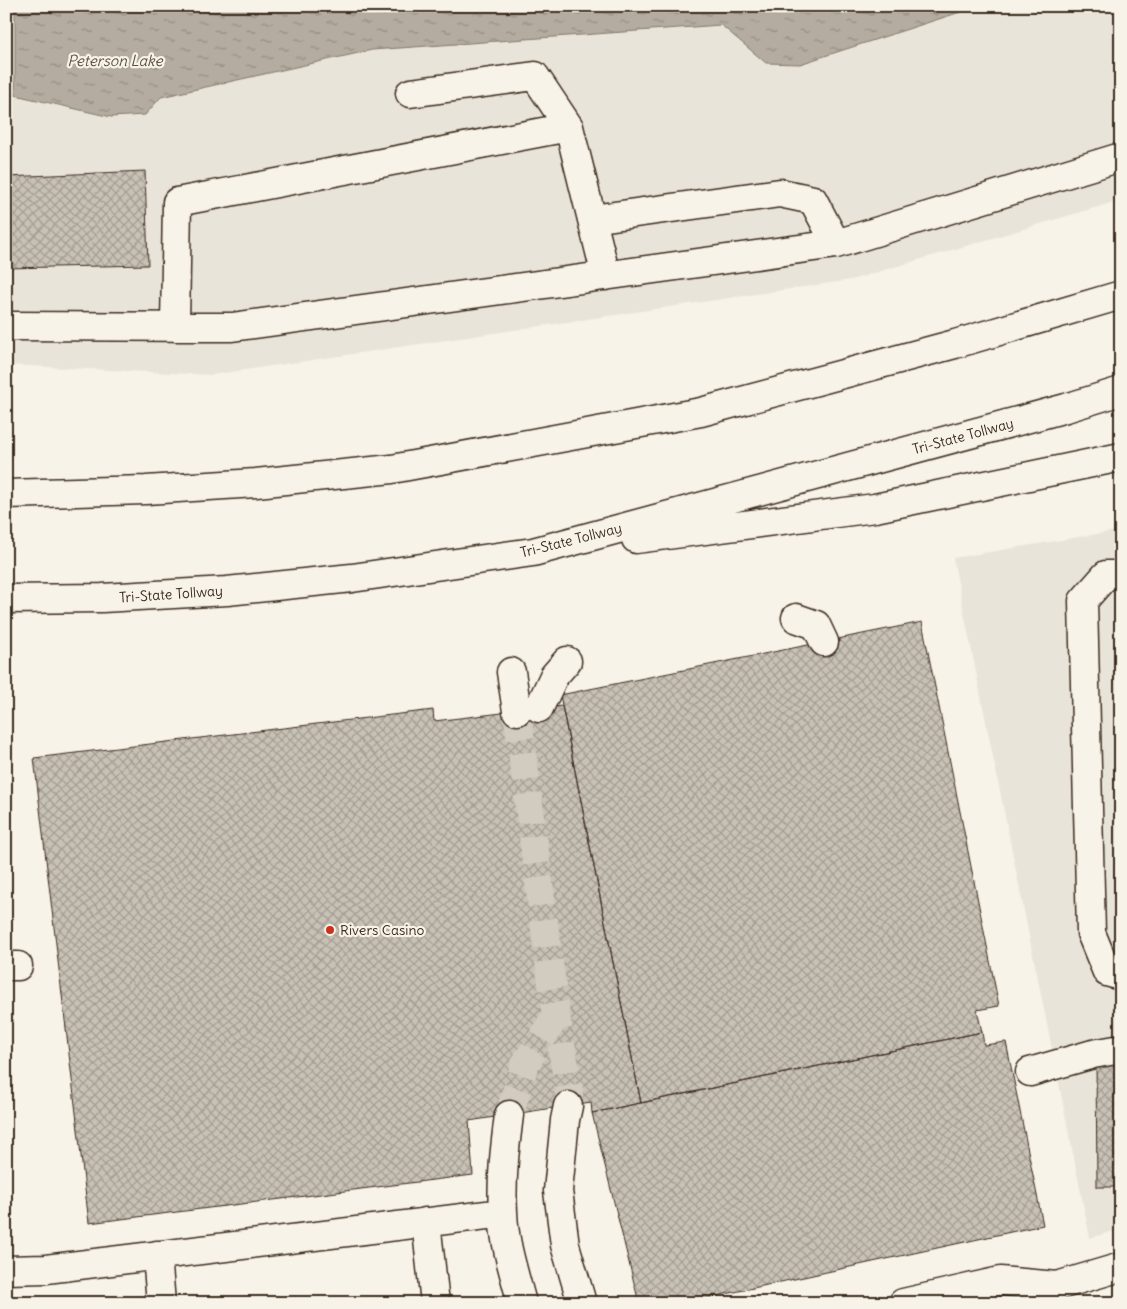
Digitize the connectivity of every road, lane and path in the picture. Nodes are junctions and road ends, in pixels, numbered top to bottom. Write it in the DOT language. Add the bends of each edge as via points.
graph roads {
  1 [pos="410,93"];
  2 [pos="569,127"];
  3 [pos="1121,157"];
  4 [pos="592,219"];
  5 [pos="836,244"];
  6 [pos="606,276"];
  7 [pos="1121,295"];
  8 [pos="6,326"];
  9 [pos="175,326"];
  10 [pos="1121,391"];
  11 [pos="1121,457"];
  12 [pos="6,494"];
  13 [pos="533,552"];
  14 [pos="1121,575"];
  15 [pos="6,599"];
  16 [pos="796,618"];
  17 [pos="824,642"];
  18 [pos="567,661"];
  19 [pos="511,672"];
  20 [pos="1121,976"];
  21 [pos="1121,1049"];
  22 [pos="1030,1072"];
  23 [pos="568,1106"];
  24 [pos="509,1115"];
  25 [pos="503,1213"];
  26 [pos="426,1222"];
  27 [pos="157,1256"];
  28 [pos="1121,1268"];
  29 [pos="6,1270"];
  30 [pos="1046,1295"];
  31 [pos="161,1303"];
  32 [pos="435,1303"];
  33 [pos="522,1303"];
  34 [pos="582,1303"];
  35 [pos="903,1303"];
  1 -- 2 [label="main road" via="535,76"];
  2 -- 4 [label="main road"];
  2 -- 9 [label="main road" via="177,202"];
  3 -- 5 [label="main road"];
  4 -- 5 [label="main road" via="780,193 812,200"];
  4 -- 6 [label="main road"];
  5 -- 6 [label="main road"];
  6 -- 9 [label="main road" via="232,327"];
  7 -- 12 [label="main road" via="955,344 701,412 392,469 256,483"];
  8 -- 9 [label="main road"];
  10 -- 13 [label="main road, Tri-State Tollway"];
  11 -- 13 [label="main road" via="875,508"];
  13 -- 15 [label="main road, Tri-State Tollway" via="352,578 227,591"];
  14 -- 20 [label="main road" via="1106,576 1083,601 1091,933 1107,972"];
  16 -- 17 [label="main road" via="816,625"];
  18 -- 19 [label="main road" via="528,710"];
  21 -- 22 [label="main road"];
  23 -- 34 [label="main road" via="558,1191 565,1245"];
  24 -- 25 [label="main road" via="503,1164"];
  25 -- 26 [label="main road"];
  25 -- 33 [label="main road" via="510,1261"];
  26 -- 27 [label="main road"];
  26 -- 32 [label="main road"];
  27 -- 29 [label="main road" via="46,1269"];
  27 -- 31 [label="main road"];
  28 -- 30 [label="main road"];
  30 -- 35 [label="main road" via="1000,1281"];
}
